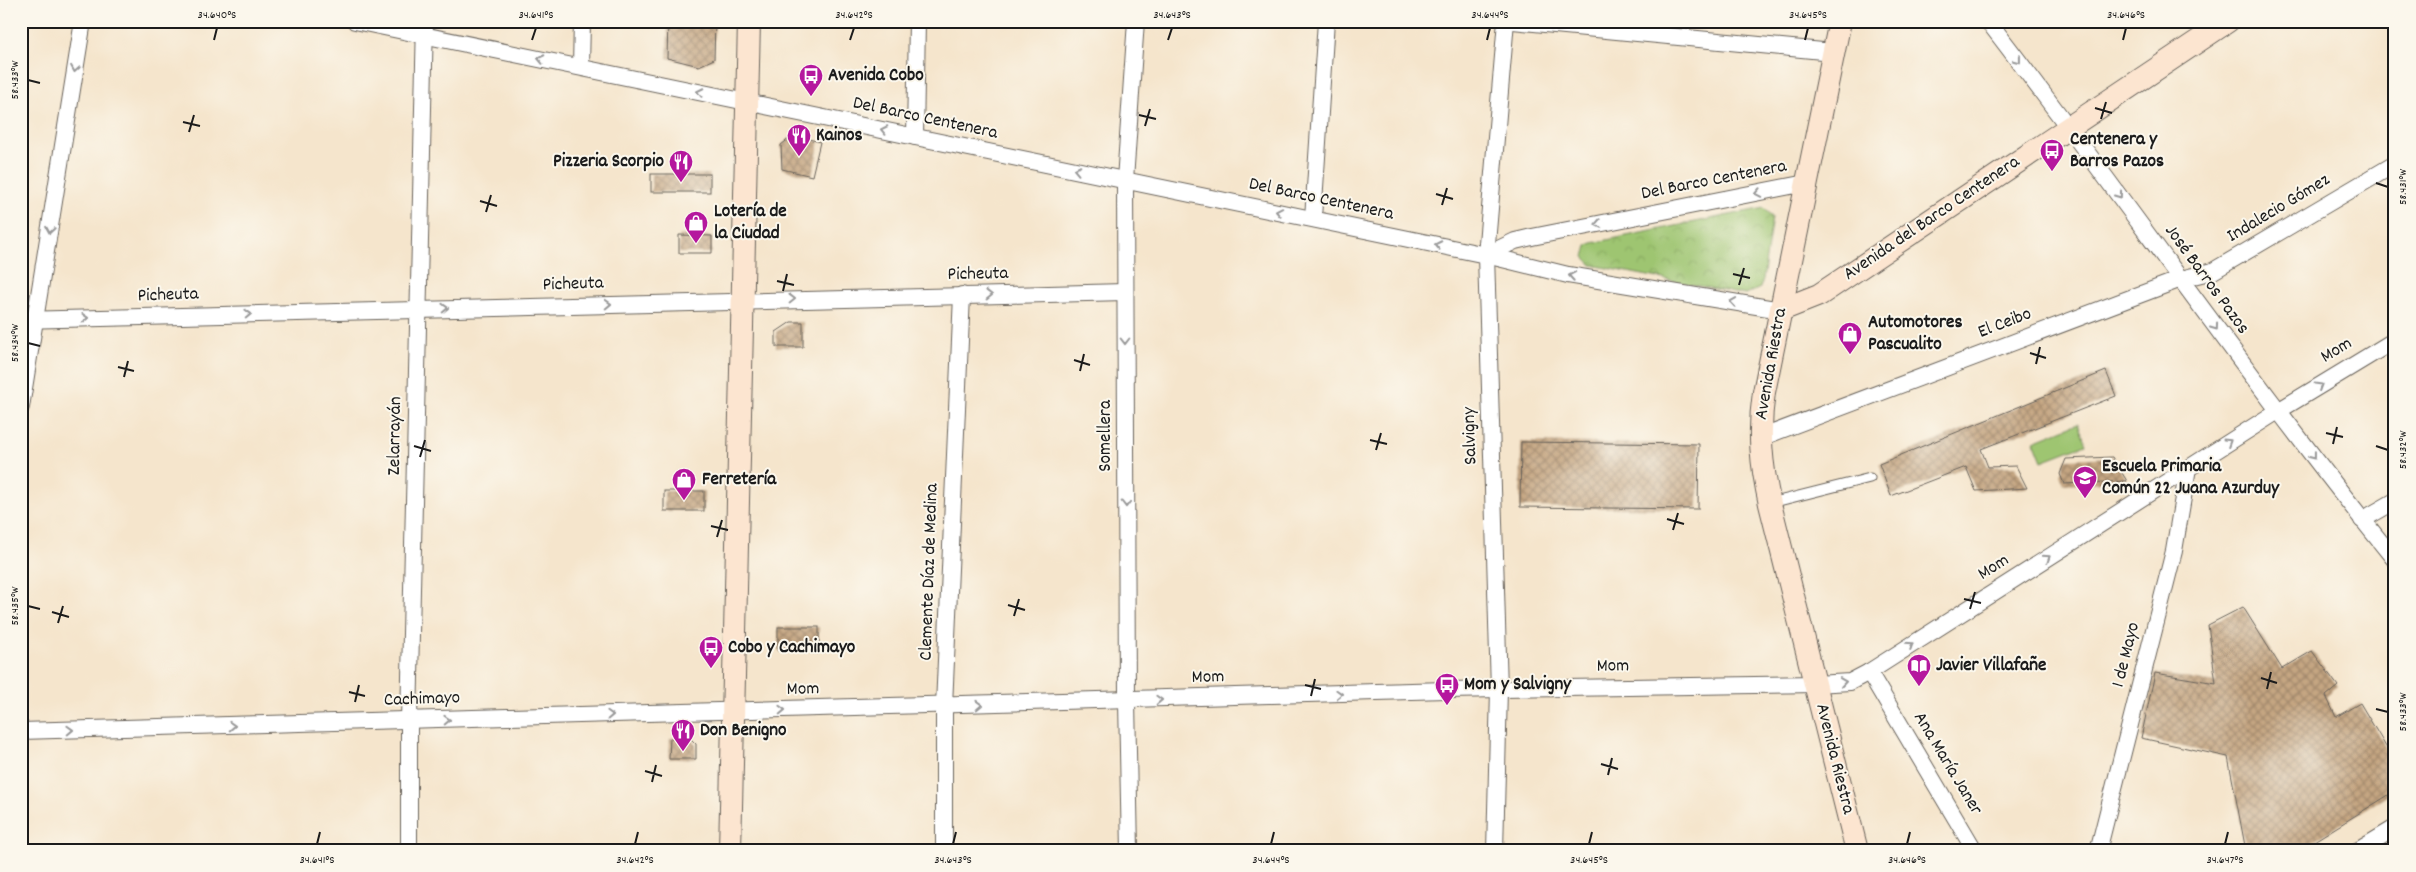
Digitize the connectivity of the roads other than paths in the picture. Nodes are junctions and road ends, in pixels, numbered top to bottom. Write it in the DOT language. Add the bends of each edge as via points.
graph roads {
  1 [pos="83,21"];
  2 [pos="355,21"];
  3 [pos="582,21"];
  4 [pos="750,21"];
  5 [pos="916,21"];
  6 [pos="1136,21"];
  7 [pos="1326,21"];
  8 [pos="1506,21"];
  9 [pos="1513,21"];
  10 [pos="1840,21"];
  11 [pos="1988,21"];
  12 [pos="2228,21"];
  13 [pos="425,28"];
  14 [pos="1833,52"];
  15 [pos="580,67"];
  16 [pos="748,102"];
  17 [pos="2070,128"];
  18 [pos="915,137"];
  19 [pos="2395,164"];
  20 [pos="1125,180"];
  21 [pos="1806,183"];
  22 [pos="1313,218"];
  23 [pos="1486,254"];
  24 [pos="2180,280"];
  25 [pos="1125,292"];
  26 [pos="962,295"];
  27 [pos="743,300"];
  28 [pos="418,309"];
  29 [pos="1781,310"];
  30 [pos="29,320"];
  31 [pos="2395,340"];
  32 [pos="21,407"];
  33 [pos="2278,411"];
  34 [pos="1760,438"];
  35 [pos="2188,468"];
  36 [pos="1870,478"];
  37 [pos="2395,501"];
  38 [pos="1770,504"];
  39 [pos="2362,520"];
  40 [pos="2395,560"];
  41 [pos="1869,672"];
  42 [pos="1816,684"];
  43 [pos="1499,689"];
  44 [pos="1127,701"];
  45 [pos="944,706"];
  46 [pos="733,712"];
  47 [pos="409,721"];
  48 [pos="21,731"];
  49 [pos="2395,828"];
  50 [pos="409,851"];
  51 [pos="730,851"];
  52 [pos="944,851"];
  53 [pos="1130,851"];
  54 [pos="1496,851"];
  55 [pos="1857,851"];
  56 [pos="1975,851"];
  57 [pos="2098,851"];
  58 [pos="2357,851"];
  1 -- 30 [label="street, one-way"];
  2 -- 13 [label="street, Del Barco Centenera"];
  3 -- 15 [label="street"];
  4 -- 16 [label="main road"];
  5 -- 18 [label="street"];
  6 -- 20 [label="street, Somellera"];
  7 -- 22 [label="street"];
  8 -- 23 [label="street, Salvigny"];
  9 -- 14 [label="street"];
  10 -- 14 [label="main road, Avenida Riestra"];
  11 -- 17 [label="street, José Barros Pazos, one-way"];
  12 -- 17 [label="main road, Avenida del Barco Centenera"];
  15 -- 13 [label="street, Del Barco Centenera, one-way"];
  13 -- 28 [label="street, Zelarrayán"];
  14 -- 21 [label="main road, Avenida Riestra"];
  16 -- 15 [label="street, Del Barco Centenera, one-way"];
  18 -- 16 [label="street, Del Barco Centenera, one-way"];
  16 -- 27 [label="main road"];
  17 -- 24 [label="street, José Barros Pazos, one-way"];
  17 -- 29 [label="main road, Avenida del Barco Centenera" via="1819,295"];
  20 -- 18 [label="street, Del Barco Centenera, one-way"];
  19 -- 24 [label="street, Indalecio Gómez" via="2213,272"];
  22 -- 20 [label="street, Del Barco Centenera, one-way"];
  20 -- 25 [label="street, Somellera"];
  21 -- 23 [label="street, Del Barco Centenera, one-way" via="1532,237"];
  21 -- 29 [label="main road, Avenida Riestra"];
  23 -- 22 [label="street, Del Barco Centenera, one-way"];
  29 -- 23 [label="street, Del Barco Centenera, one-way" via="1568,275"];
  23 -- 43 [label="street, Salvigny"];
  24 -- 33 [label="street, José Barros Pazos, one-way"];
  24 -- 34 [label="street, El Ceibo"];
  26 -- 25 [label="street, Picheuta, one-way"];
  25 -- 44 [label="street, Somellera, one-way"];
  27 -- 26 [label="street, Picheuta, one-way"];
  26 -- 45 [label="street, Clemente Díaz de Medina"];
  28 -- 27 [label="street, Picheuta, one-way"];
  27 -- 46 [label="main road"];
  30 -- 28 [label="street, Picheuta, one-way"];
  28 -- 47 [label="street, Zelarrayán"];
  29 -- 34 [label="main road, Avenida Riestra" via="1760,416"];
  30 -- 32 [label="street"];
  33 -- 31 [label="street, Mom, one-way"];
  35 -- 33 [label="street, Mom, one-way"];
  33 -- 39 [label="street, José Barros Pazos, one-way"];
  34 -- 38 [label="main road, Avenida Riestra" via="1761,462"];
  41 -- 35 [label="street, Mom, one-way"];
  35 -- 57 [label="street, 1 de Mayo" via="2174,552"];
  36 -- 38 [label="lane"];
  37 -- 39 [label="street"];
  38 -- 42 [label="main road, Avenida Riestra"];
  39 -- 40 [label="street, José Barros Pazos"];
  42 -- 41 [label="street, Mom, one-way" via="1850,682"];
  41 -- 56 [label="street, Ana María Janer"];
  42 -- 43 [label="street, Mom"];
  42 -- 55 [label="main road, Avenida Riestra"];
  44 -- 43 [label="street, Mom, one-way"];
  43 -- 54 [label="street, Salvigny"];
  45 -- 44 [label="street, Mom, one-way"];
  44 -- 53 [label="street, Somellera"];
  46 -- 45 [label="street, Mom, one-way"];
  45 -- 52 [label="street, Clemente Díaz de Medina"];
  47 -- 46 [label="street, Cachimayo, one-way"];
  46 -- 51 [label="main road"];
  48 -- 47 [label="street, Cachimayo, one-way"];
  47 -- 50 [label="street, Zelarrayán"];
  49 -- 58 [label="street"];
}
